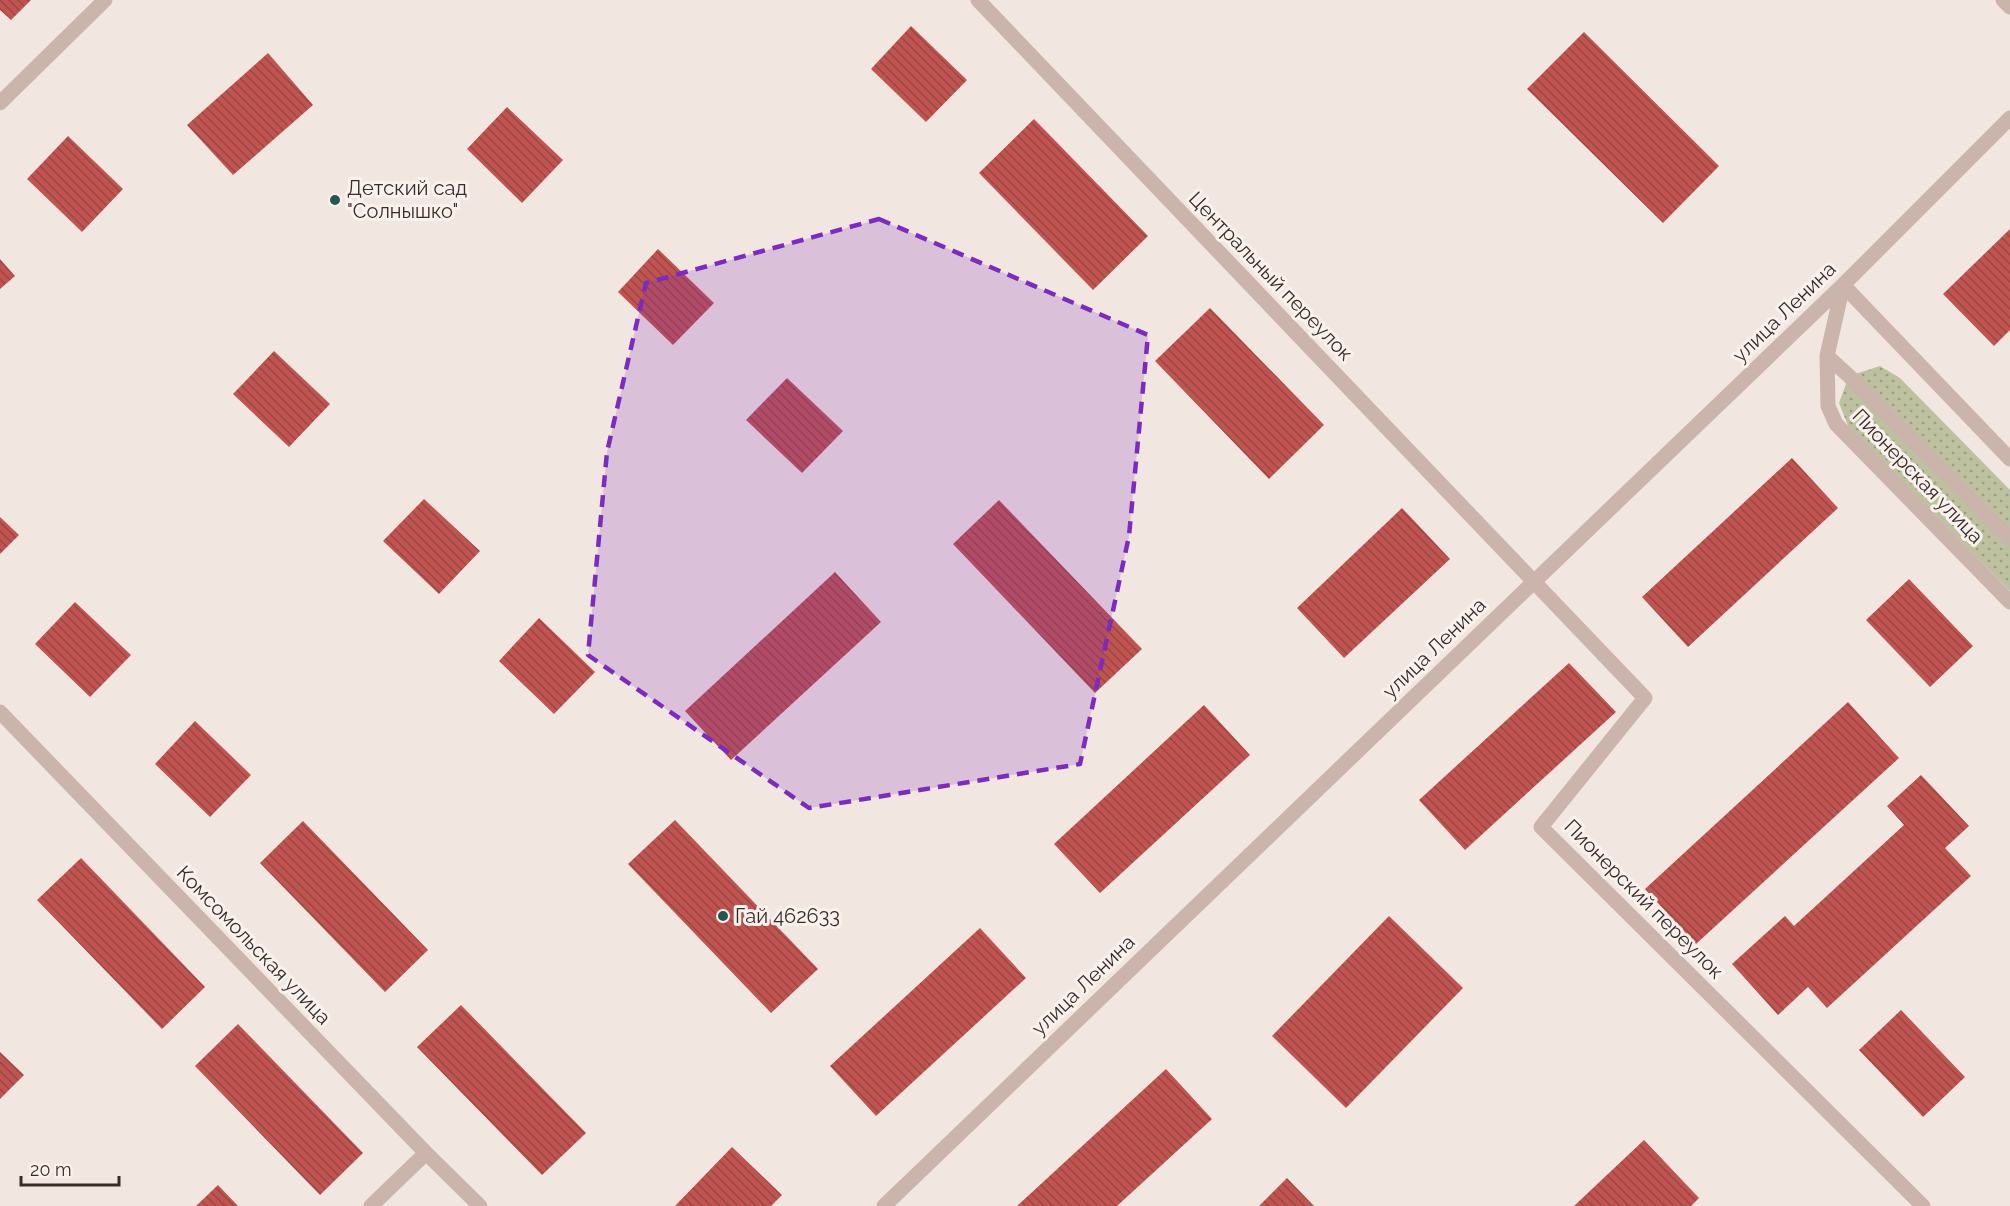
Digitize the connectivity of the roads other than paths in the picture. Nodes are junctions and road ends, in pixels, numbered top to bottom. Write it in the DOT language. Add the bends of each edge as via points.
graph roads {
  1 [pos="105,0"];
  2 [pos="978,0"];
  3 [pos="2003,0"];
  4 [pos="2010,7"];
  5 [pos="0,103"];
  6 [pos="2010,118"];
  7 [pos="1843,285"];
  8 [pos="1827,356"];
  9 [pos="2010,459"];
  10 [pos="2010,539"];
  11 [pos="1534,582"];
  12 [pos="2010,602"];
  13 [pos="0,711"];
  14 [pos="426,1153"];
  15 [pos="370,1206"];
  16 [pos="480,1206"];
  17 [pos="884,1206"];
  18 [pos="1923,1206"];
  1 -- 5 [label="street"];
  2 -- 11 [label="street, Центральный переулок"];
  3 -- 4 [label="street"];
  6 -- 7 [label="street, улица Ленина"];
  7 -- 8 [label="street, Пионерская улица"];
  7 -- 9 [label="street"];
  7 -- 11 [label="street, улица Ленина"];
  8 -- 10 [label="street"];
  8 -- 12 [label="street, Пионерская улица" via="1828,406 1836,424"];
  11 -- 17 [label="street, улица Ленина"];
  11 -- 18 [label="street, Пионерский переулок" via="1645,698 1542,827"];
  13 -- 14 [label="street, Комсомольская улица"];
  14 -- 15 [label="street"];
  14 -- 16 [label="street, Комсомольская улица"];
}
